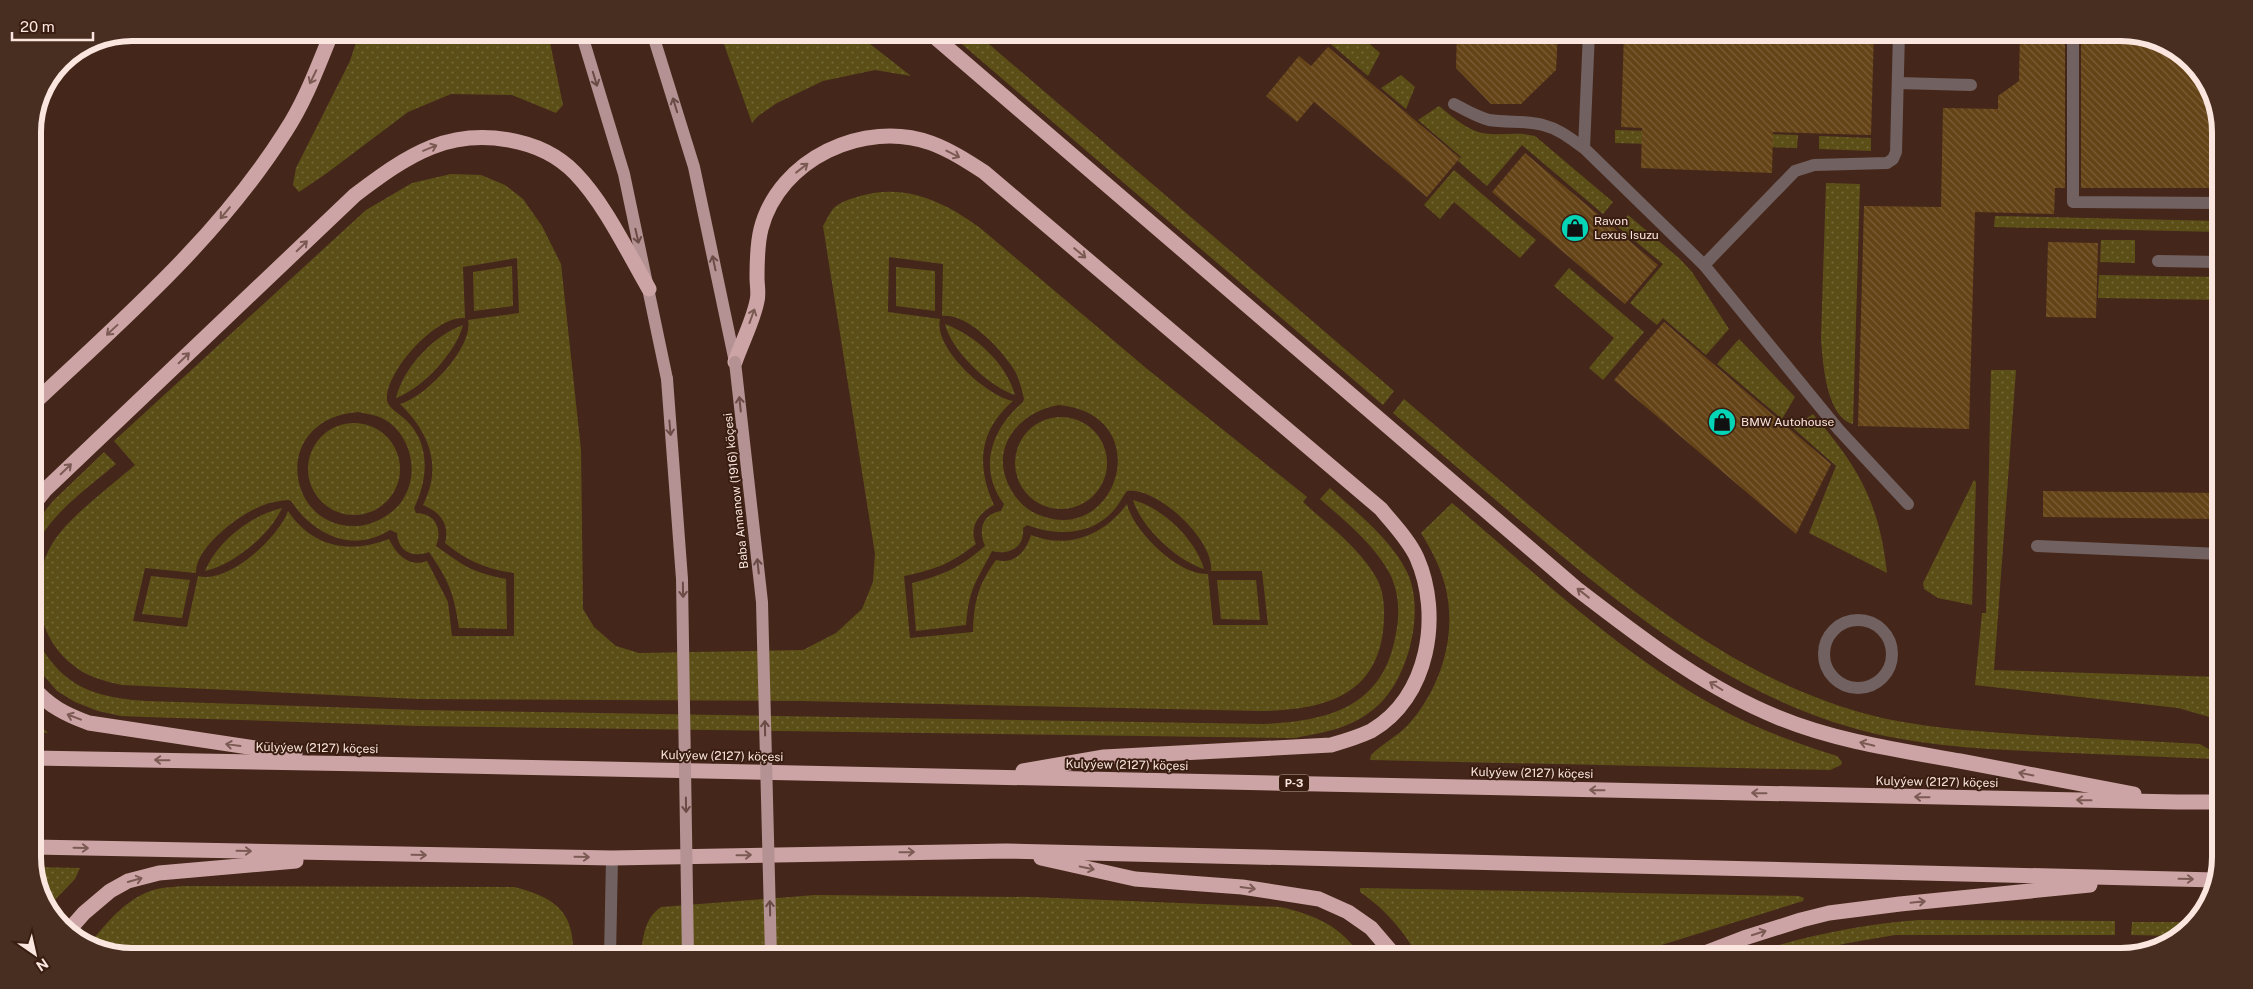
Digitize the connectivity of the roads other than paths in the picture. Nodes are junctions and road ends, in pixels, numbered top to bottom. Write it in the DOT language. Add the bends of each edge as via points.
graph roads {
  1 [pos="328,41"];
  2 [pos="584,41"];
  3 [pos="655,41"];
  4 [pos="939,41"];
  5 [pos="1589,41"];
  6 [pos="1899,41"];
  7 [pos="2073,41"];
  8 [pos="1898,84"];
  9 [pos="1971,84"];
  10 [pos="1454,104"];
  11 [pos="1584,148"];
  12 [pos="2212,203"];
  13 [pos="2158,261"];
  14 [pos="2212,262"];
  15 [pos="1704,264"];
  16 [pos="649,289"];
  17 [pos="735,362"];
  18 [pos="41,397"];
  19 [pos="41,496"];
  20 [pos="1908,504"];
  21 [pos="2037,546"];
  22 [pos="2212,554"];
  23 [pos="1829,636"];
  24 [pos="41,695"];
  25 [pos="41,758"];
  26 [pos="368,764"];
  27 [pos="987,777"];
  28 [pos="2178,802"];
  29 [pos="2212,802"];
  30 [pos="41,847"];
  31 [pos="1006,850"];
  32 [pos="371,854"];
  33 [pos="612,858"];
  34 [pos="2156,878"];
  35 [pos="2209,880"];
  36 [pos="73,925"];
  37 [pos="610,948"];
  38 [pos="688,948"];
  39 [pos="771,948"];
  40 [pos="1388,948"];
  41 [pos="1718,948"];
  1 -- 18 [label="highway, one-way" via="286,131 247,187 173,273"];
  2 -- 16 [label="main road, one-way" via="624,174"];
  17 -- 3 [label="main road, Baba Annanow (1916) köçesi, one-way" via="694,168"];
  28 -- 4 [label="highway, one-way" via="1882,748 1777,717 1730,696 1652,645 1577,589"];
  5 -- 11 [label="street"];
  6 -- 8 [label="street"];
  7 -- 12 [label="street" via="2073,202"];
  8 -- 9 [label="street"];
  8 -- 15 [label="street" via="1896,152 1893,159 1887,162 1814,165 1795,171"];
  10 -- 11 [label="street" via="1489,120 1544,125"];
  11 -- 15 [label="street"];
  13 -- 14 [label="street"];
  15 -- 20 [label="street" via="1840,430"];
  19 -- 16 [label="highway, one-way" via="355,195 403,161 434,146 486,137 534,147 555,156 594,196"];
  16 -- 38 [label="main road, one-way, bridge" via="666,380 682,579"];
  17 -- 27 [label="highway, one-way" via="758,300 757,256 761,228 782,186 825,151 846,142 872,137 902,137 930,142 984,172 1381,508 1416,555 1424,574 1429,603 1426,650 1408,695 1372,730 1332,745 1104,757"];
  39 -- 17 [label="main road, Baba Annanow (1916) köçesi, one-way, bridge" via="762,602"];
  21 -- 22 [label="street"];
  23 -- 23 [label="street" via="1824,657 1832,676 1840,683 1860,688 1875,683 1887,672 1892,652 1886,636 1876,625 1866,621 1850,622 1836,628"];
  26 -- 24 [label="highway, one-way" via="89,723 64,714"];
  26 -- 25 [label="highway, Kulyýew (2127) köçesi, one-way"];
  26 -- 27 [label="highway, Kulyýew (2127) köçesi / P-3"];
  28 -- 27 [label="highway, Kulyýew (2127) köçesi / P-3, one-way"];
  28 -- 29 [label="highway, Kulyýew (2127) köçesi / P-3"];
  30 -- 32 [label="highway, one-way"];
  33 -- 31 [label="highway, one-way"];
  31 -- 34 [label="highway"];
  31 -- 40 [label="highway, one-way" via="1135,879 1242,887 1319,899 1348,912 1371,928"];
  32 -- 33 [label="highway, one-way"];
  36 -- 32 [label="highway, one-way" via="110,891 159,873"];
  33 -- 37 [label="street"];
  34 -- 35 [label="highway, one-way"];
  41 -- 34 [label="highway, one-way" via="1829,914"];
}
